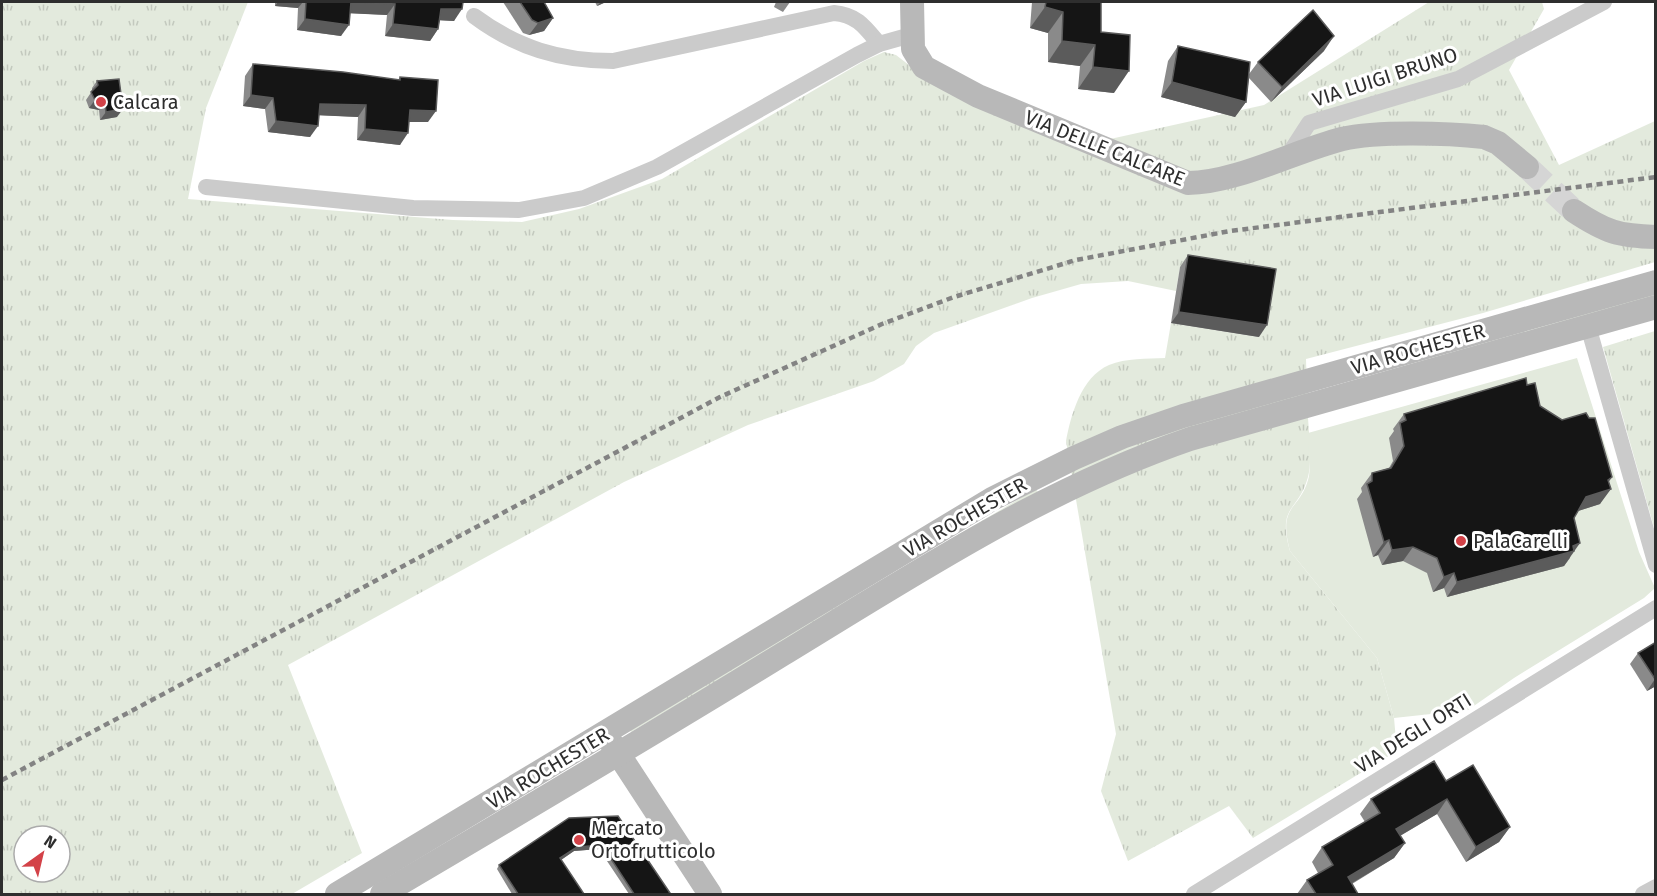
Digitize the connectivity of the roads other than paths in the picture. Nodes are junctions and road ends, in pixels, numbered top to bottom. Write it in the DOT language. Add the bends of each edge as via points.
graph roads {
  1 [pos="912,2"];
  2 [pos="1604,2"];
  3 [pos="474,16"];
  4 [pos="911,35"];
  5 [pos="879,44"];
  6 [pos="1287,157"];
  7 [pos="1527,167"];
  8 [pos="206,188"];
  9 [pos="1574,211"];
  10 [pos="1656,237"];
  11 [pos="1656,282"];
  12 [pos="1656,307"];
  13 [pos="1588,326"];
  14 [pos="1655,565"];
  15 [pos="1656,608"];
  16 [pos="605,734"];
  17 [pos="618,755"];
  18 [pos="1656,887"];
  19 [pos="337,894"];
  20 [pos="382,894"];
  21 [pos="710,894"];
  22 [pos="1194,894"];
  23 [pos="1643,894"];
  1 -- 4 [label="main road, VIA DELLE CALCARE"];
  2 -- 6 [label="street, VIA LUIGI BRUNO" via="1458,79 1309,123"];
  3 -- 5 [label="street" via="512,41 556,57 585,61 613,62 834,13 859,20"];
  4 -- 5 [label="street"];
  4 -- 6 [label="main road, VIA DELLE CALCARE" via="917,58 933,73 1173,179 1202,183"];
  5 -- 8 [label="street" via="657,167 584,198 519,210 413,208"];
  6 -- 7 [label="main road, VIA DELLE CALCARE" via="1354,136 1472,135 1497,142"];
  9 -- 10 [label="main road" via="1622,236"];
  11 -- 16 [label="main road, VIA ROCHESTER" via="1183,416 1103,445 950,523"];
  12 -- 13 [label="main road, VIA ROCHESTER"];
  13 -- 14 [label="street"];
  13 -- 17 [label="main road, VIA ROCHESTER" via="1131,459 962,544"];
  15 -- 22 [label="street, VIA DEGLI ORTI"];
  16 -- 17 [label="main road"];
  16 -- 19 [label="main road, VIA ROCHESTER"];
  17 -- 20 [label="main road, VIA ROCHESTER"];
  17 -- 21 [label="main road"];
  18 -- 23 [label="street"];
}
